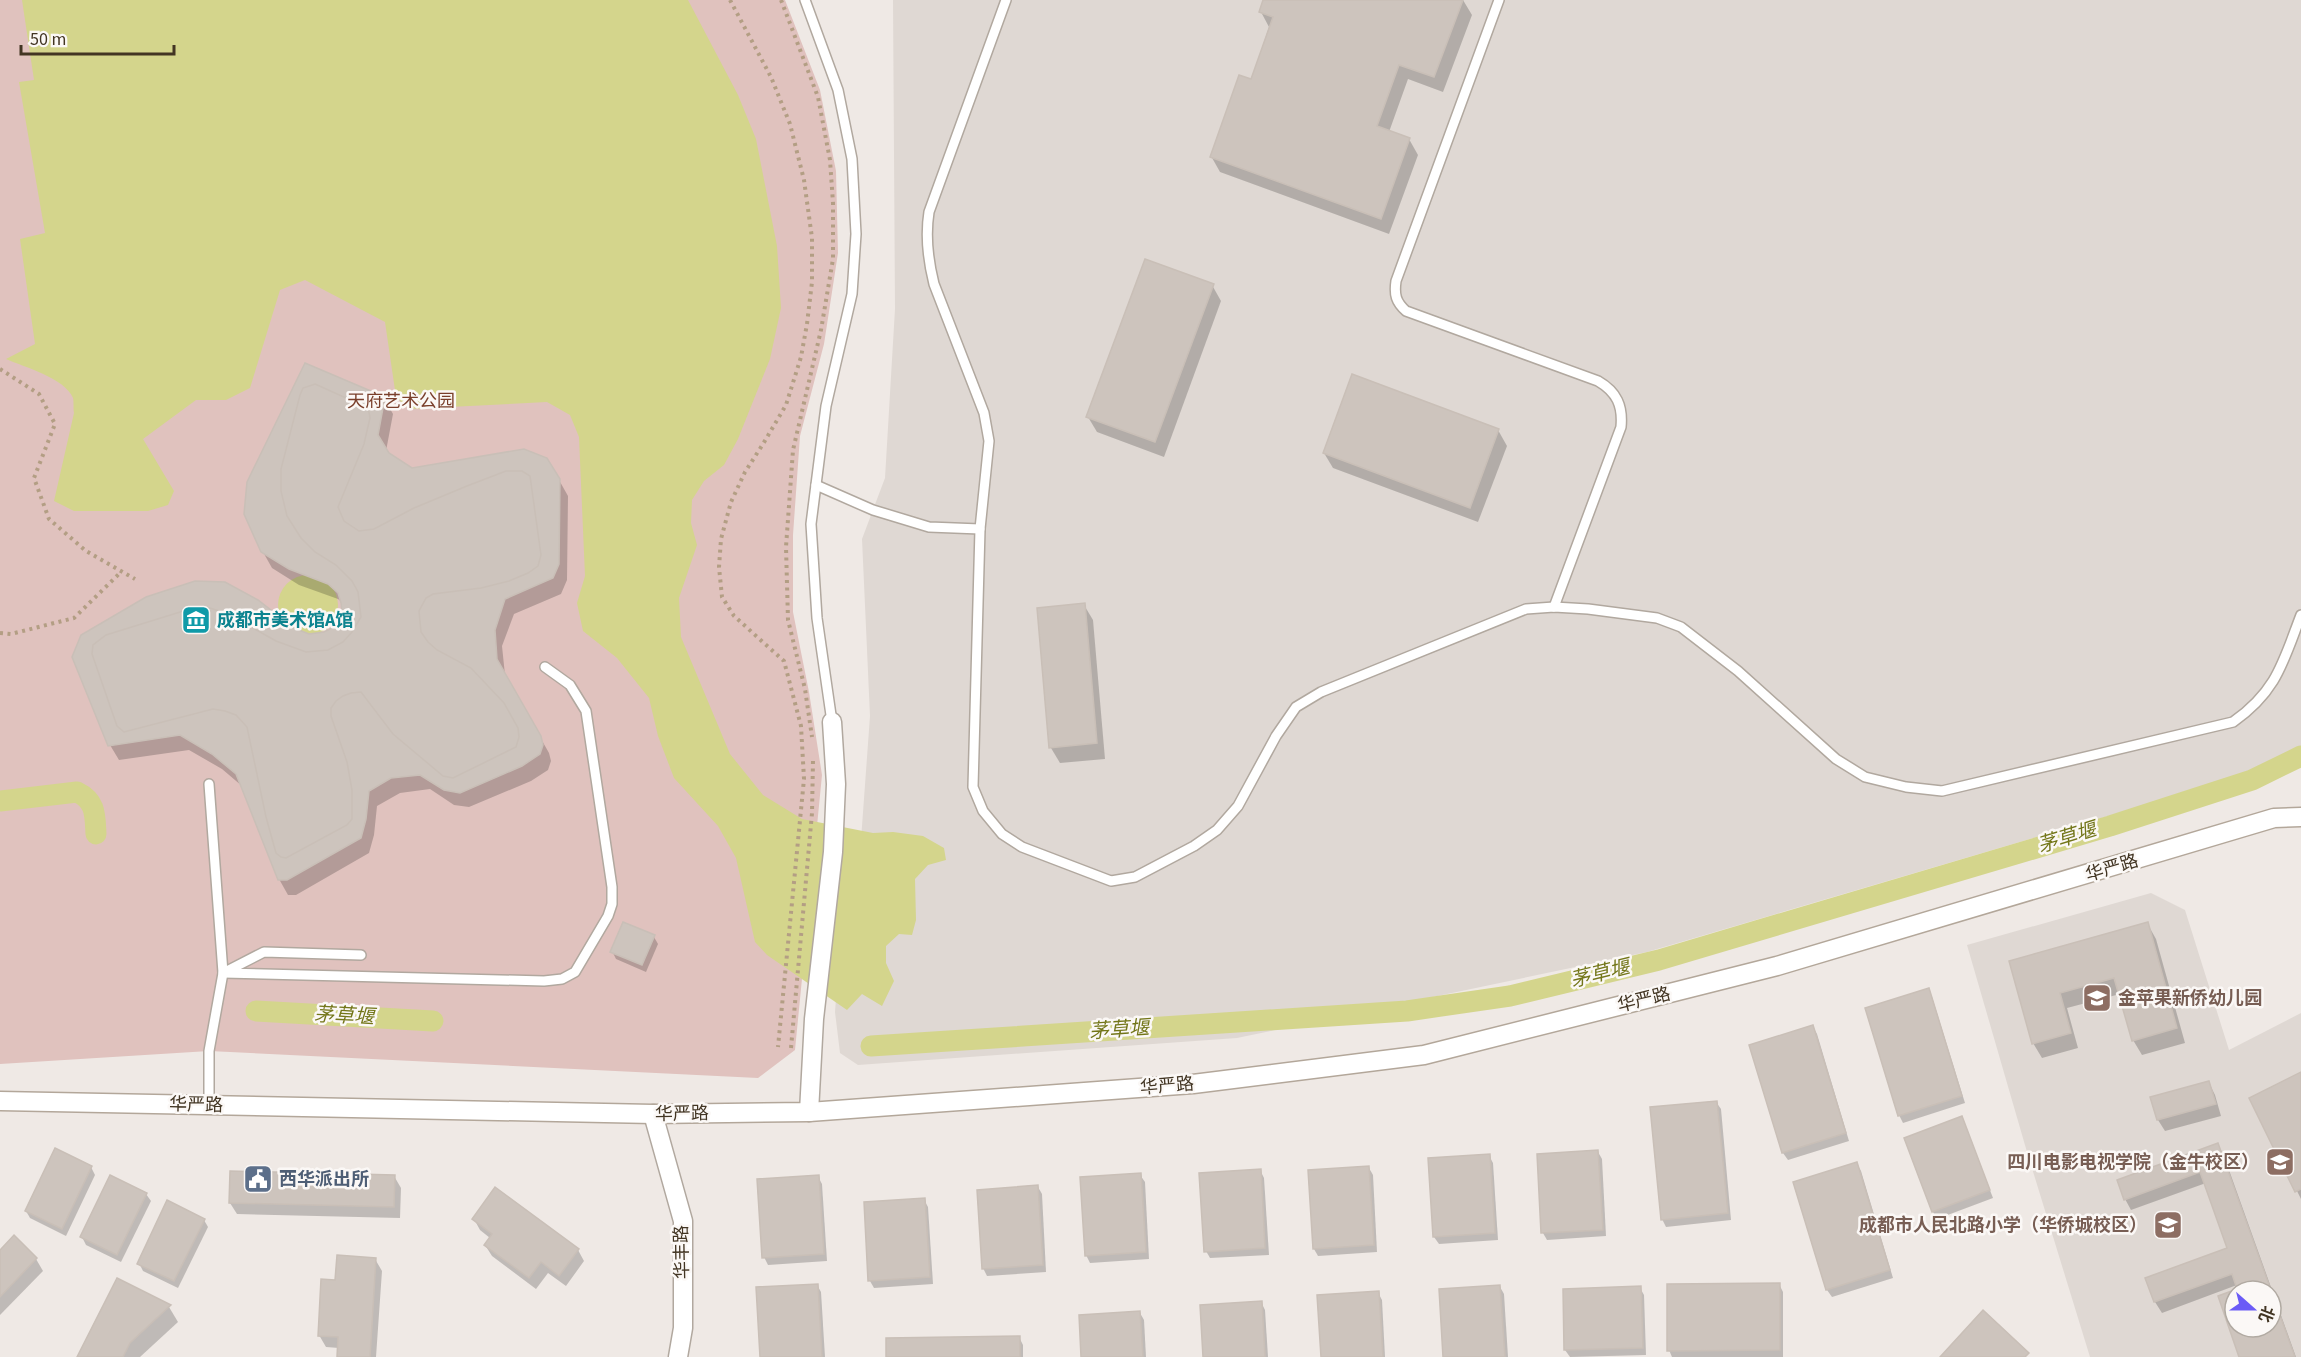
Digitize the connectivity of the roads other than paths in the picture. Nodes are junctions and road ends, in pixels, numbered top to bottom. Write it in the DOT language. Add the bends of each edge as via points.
graph roads {
  1 [pos="805,0"];
  2 [pos="1006,0"];
  3 [pos="1499,0"];
  4 [pos="816,485"];
  5 [pos="980,529"];
  6 [pos="1554,607"];
  7 [pos="2301,615"];
  8 [pos="545,666"];
  9 [pos="832,722"];
  10 [pos="209,784"];
  11 [pos="2301,817"];
  12 [pos="361,955"];
  13 [pos="223,974"];
  14 [pos="0,1101"];
  15 [pos="209,1105"];
  16 [pos="809,1112"];
  17 [pos="653,1114"];
  18 [pos="678,1357"];
  1 -- 4 [label="lane" via="838,90 852,159 856,234 852,294 826,406"];
  2 -- 5 [label="lane" via="929,212 926,230 934,284 984,413 989,441"];
  3 -- 6 [label="lane" via="1395,292 1397,303 1406,311 1598,381 1617,400 1622,412 1621,427"];
  4 -- 5 [label="lane" via="873,510 929,527"];
  4 -- 9 [label="lane" via="811,524 817,618"];
  5 -- 6 [label="lane" via="974,787 983,811 1002,834 1022,847 1111,881 1135,877 1217,830 1238,806 1296,707 1321,692 1526,609"];
  6 -- 7 [label="lane" via="1657,618 1681,627 1738,671 1836,759 1864,777 1942,792 2233,722 2252,709 2279,673"];
  8 -- 13 [label="lane" via="570,685 586,711 612,887 608,916 575,972 562,980 544,981"];
  9 -- 16 [label="street" via="836,784 833,852 814,1019"];
  10 -- 13 [label="lane"];
  11 -- 16 [label="street, 华严路" via="2274,818 1778,966 1424,1055 1193,1084"];
  12 -- 13 [label="lane" via="264,952"];
  13 -- 15 [label="lane" via="208,1051"];
  14 -- 15 [label="street, 华严路"];
  15 -- 17 [label="street, 华严路"];
  16 -- 17 [label="street, 华严路"];
  17 -- 18 [label="street, 华丰路" via="683,1221 683,1328"];
}
